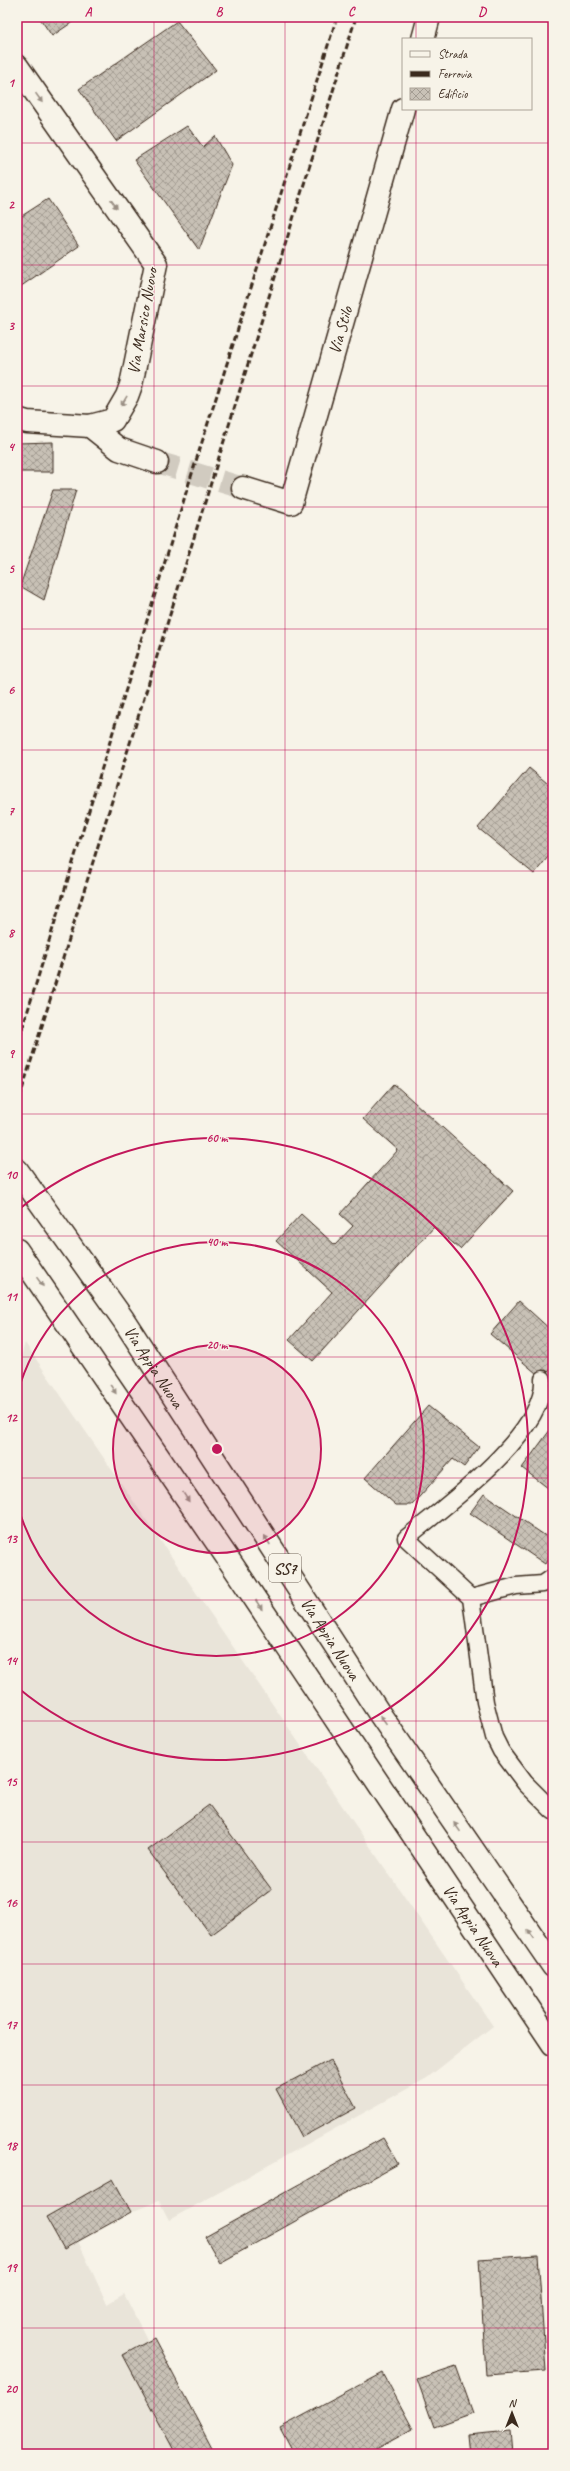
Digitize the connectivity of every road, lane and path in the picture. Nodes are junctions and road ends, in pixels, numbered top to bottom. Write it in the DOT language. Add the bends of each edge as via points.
graph roads {
  1 [pos="429,17"];
  2 [pos="423,38"];
  3 [pos="17,66"];
  4 [pos="403,110"];
  5 [pos="17,419"];
  6 [pos="90,426"];
  7 [pos="157,462"];
  8 [pos="243,488"];
  9 [pos="17,1170"];
  10 [pos="17,1250"];
  11 [pos="543,1379"];
  12 [pos="553,1578"];
  13 [pos="471,1598"];
  14 [pos="553,1811"];
  15 [pos="553,1966"];
  16 [pos="553,2044"];
  1 -- 2 [label="main road"];
  3 -- 6 [label="main road, Via Marsico Nuovo, one-way" via="156,264 127,396 113,420"];
  4 -- 8 [label="main road, Via Stilo" via="291,503"];
  5 -- 6 [label="main road, Via Marsico Nuovo" via="27,422"];
  6 -- 7 [label="main road" via="119,449"];
  15 -- 9 [label="main road, Via Appia Nuova / SS7, one-way" via="379,1713 123,1319"];
  10 -- 16 [label="main road, Via Appia Nuova / SS7, one-way" via="233,1566"];
  11 -- 13 [label="lane" via="544,1388 536,1409 519,1433 478,1479 406,1538"];
  12 -- 13 [label="lane" via="543,1584 516,1586"];
  13 -- 14 [label="lane" via="485,1702 494,1737 501,1751 525,1783"];
}
